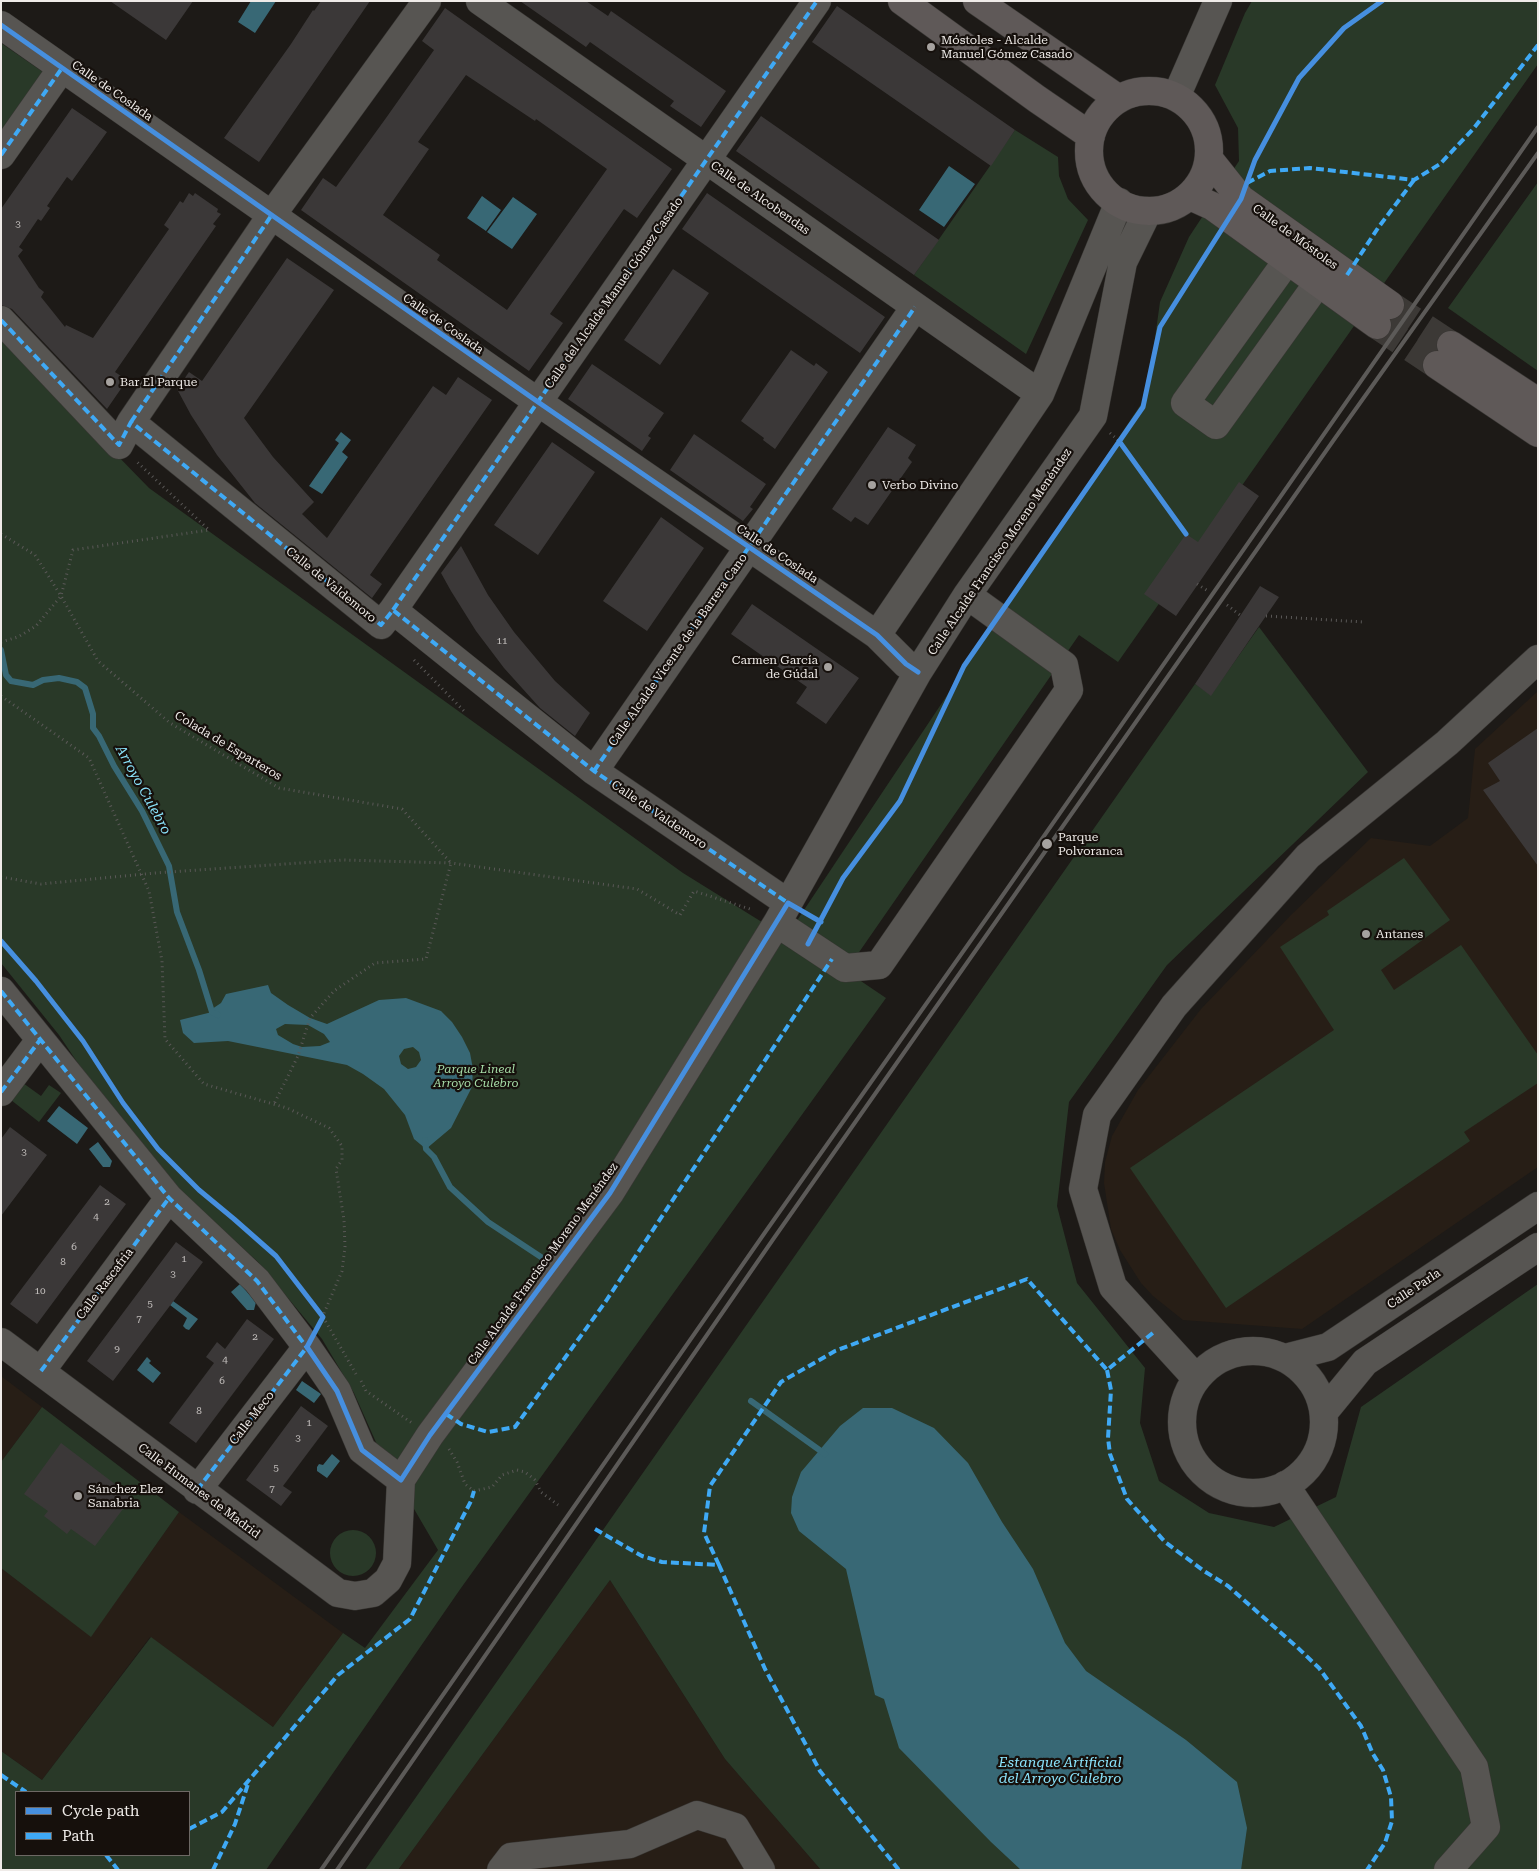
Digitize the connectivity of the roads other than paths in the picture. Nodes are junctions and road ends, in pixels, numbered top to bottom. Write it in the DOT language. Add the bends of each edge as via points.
graph roads {
  1 [pos="427,1"];
  2 [pos="480,1"];
  3 [pos="817,1"];
  4 [pos="902,1"];
  5 [pos="977,1"];
  6 [pos="1218,1"];
  7 [pos="1,25"];
  8 [pos="62,68"];
  9 [pos="1176,97"];
  10 [pos="1119,99"];
  11 [pos="1091,136"];
  12 [pos="1,155"];
  13 [pos="1209,159"];
  14 [pos="706,160"];
  15 [pos="1190,196"];
  16 [pos="1119,202"];
  17 [pos="1148,211"];
  18 [pos="271,216"];
  19 [pos="1287,261"];
  20 [pos="1318,283"];
  21 [pos="915,307"];
  22 [pos="1,320"];
  23 [pos="1040,394"];
  24 [pos="538,402"];
  25 [pos="1538,402"];
  26 [pos="125,433"];
  27 [pos="1538,433"];
  28 [pos="749,547"];
  29 [pos="967,596"];
  30 [pos="393,610"];
  31 [pos="878,635"];
  32 [pos="1538,659"];
  33 [pos="918,672"];
  34 [pos="594,771"];
  35 [pos="780,906"];
  36 [pos="1,991"];
  37 [pos="40,1040"];
  38 [pos="1,1092"];
  39 [pos="170,1198"];
  40 [pos="1538,1206"];
  41 [pos="1538,1247"];
  42 [pos="1,1342"];
  43 [pos="308,1347"];
  44 [pos="1285,1358"];
  45 [pos="41,1371"];
  46 [pos="1196,1378"];
  47 [pos="1324,1412"];
  48 [pos="401,1480"];
  49 [pos="1285,1485"];
  50 [pos="197,1490"];
  51 [pos="501,1870"];
  52 [pos="761,1870"];
  53 [pos="1448,1870"];
  1 -- 18 [label="street"];
  2 -- 14 [label="street, Calle de Alcobendas"];
  3 -- 14 [label="street, Calle del Alcalde Manuel Gómez Casado"];
  4 -- 11 [label="main road"];
  5 -- 10 [label="main road"];
  6 -- 9 [label="street"];
  7 -- 8 [label="street, Calle de Coslada"];
  8 -- 12 [label="street"];
  8 -- 18 [label="street, Calle de Coslada"];
  9 -- 10 [label="main road" via="1157,91 1137,92"];
  9 -- 13 [label="main road" via="1191,107 1203,122 1209,140"];
  10 -- 11 [label="main road" via="1106,109"];
  11 -- 16 [label="main road" via="1089,155 1094,174 1104,190"];
  13 -- 15 [label="main road" via="1206,172"];
  13 -- 20 [label="main road, Calle de Móstoles" via="1242,199 1384,315"];
  14 -- 21 [label="street, Calle de Alcobendas"];
  14 -- 24 [label="street, Calle del Alcalde Manuel Gómez Casado"];
  15 -- 17 [label="main road" via="1164,209"];
  15 -- 19 [label="main road, Calle de Móstoles" via="1212,206"];
  16 -- 17 [label="main road" via="1133,209"];
  16 -- 23 [label="street"];
  17 -- 29 [label="street, Calle Alcalde Francisco Moreno Menéndez" via="1123,262 1093,416"];
  18 -- 24 [label="street, Calle de Coslada"];
  18 -- 26 [label="street"];
  19 -- 20 [label="main road, Calle de Móstoles"];
  19 -- 20 [label="street" via="1185,403 1216,425"];
  21 -- 23 [label="street, Calle de Alcobendas"];
  21 -- 28 [label="street, Calle Alcalde Vicente de la Barrera Cano"];
  22 -- 26 [label="street, Calle de Valdemoro"];
  23 -- 31 [label="street"];
  24 -- 28 [label="street, Calle de Coslada"];
  24 -- 30 [label="street, Calle del Alcalde Manuel Gómez Casado"];
  25 -- 27 [label="main road" via="1444,355"];
  26 -- 30 [label="street, Calle de Valdemoro" via="381,625"];
  28 -- 31 [label="street, Calle de Coslada"];
  28 -- 34 [label="street, Calle Alcalde Vicente de la Barrera Cano"];
  29 -- 33 [label="street, Calle Alcalde Francisco Moreno Menéndez"];
  29 -- 35 [label="street, Calle de Valdemoro" via="1064,665 1069,690 879,965 845,968"];
  30 -- 34 [label="street, Calle de Valdemoro"];
  31 -- 33 [label="street, Calle de Coslada"];
  32 -- 46 [label="street" via="1447,743 1308,856 1174,1006 1096,1115 1083,1189 1113,1287"];
  33 -- 35 [label="street, Calle Alcalde Francisco Moreno Menéndez"];
  34 -- 35 [label="street, Calle de Valdemoro"];
  35 -- 48 [label="street, Calle Alcalde Francisco Moreno Menéndez" via="610,1192"];
  36 -- 37 [label="street"];
  37 -- 38 [label="street"];
  37 -- 39 [label="street"];
  39 -- 43 [label="street" via="257,1281"];
  39 -- 45 [label="street, Calle Rascafria"];
  40 -- 44 [label="street, Calle Parla" via="1328,1346"];
  41 -- 47 [label="street" via="1365,1362"];
  42 -- 45 [label="street, Calle Humanes de Madrid"];
  43 -- 48 [label="street" via="337,1392 362,1450"];
  43 -- 50 [label="street, Calle Meco"];
  44 -- 46 [label="street" via="1262,1351 1237,1352 1214,1362"];
  44 -- 47 [label="street" via="1304,1372 1317,1390"];
  45 -- 50 [label="street, Calle Humanes de Madrid"];
  46 -- 49 [label="street" via="1185,1399 1181,1423 1186,1446 1198,1467 1216,1483 1238,1491 1262,1492"];
  47 -- 49 [label="street" via="1323,1434 1316,1455 1303,1472"];
  48 -- 50 [label="street, Calle Humanes de Madrid" via="397,1563 388,1580 372,1593 355,1596 338,1593"];
  49 -- 53 [label="street" via="1474,1767 1486,1827"];
  51 -- 52 [label="street" via="511,1857 630,1844 697,1815 735,1827"];
}
